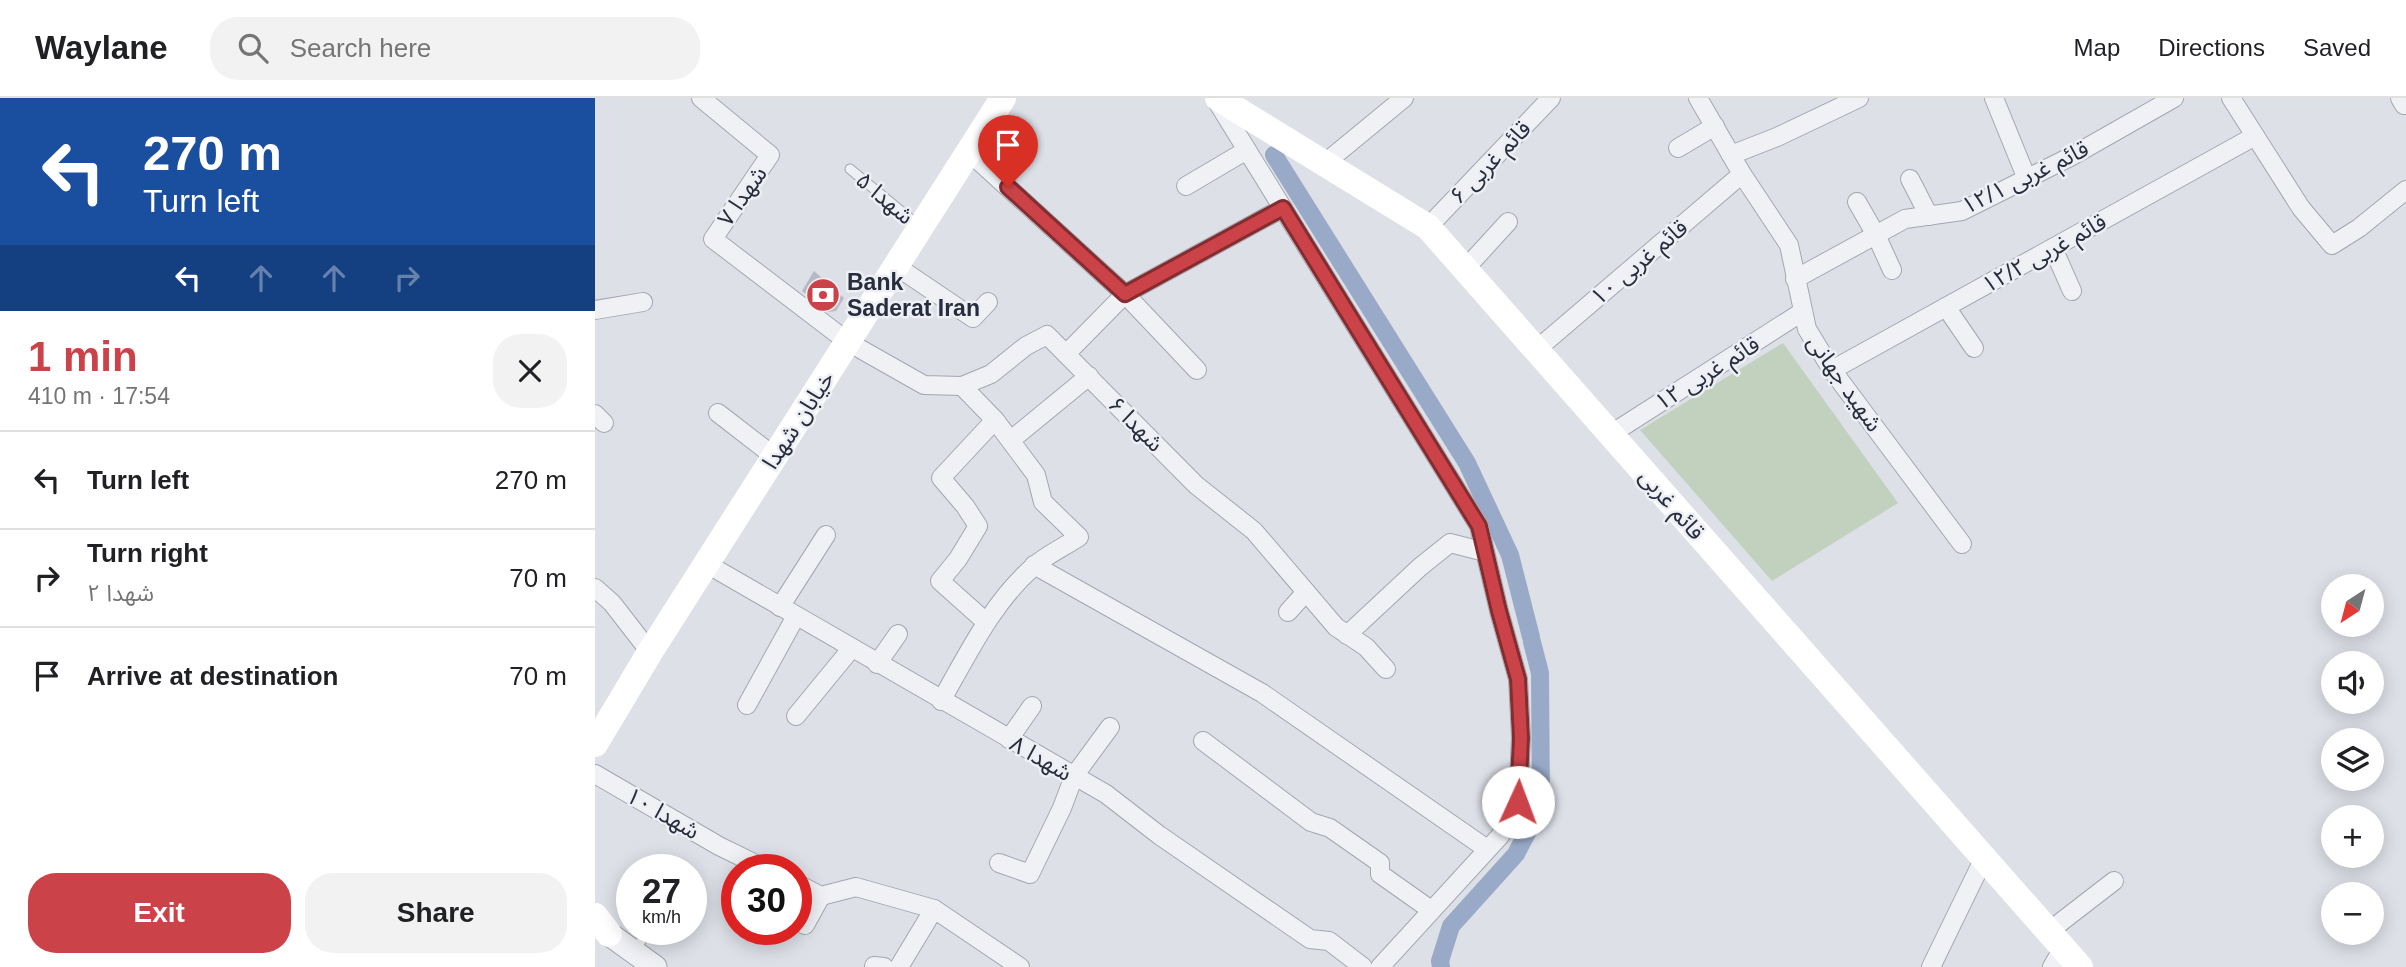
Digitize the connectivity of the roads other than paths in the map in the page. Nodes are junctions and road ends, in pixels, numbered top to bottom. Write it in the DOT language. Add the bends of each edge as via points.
graph roads {
  1 [pos="701,98"];
  2 [pos="1003,98"];
  3 [pos="1404,98"];
  4 [pos="1551,98"];
  5 [pos="1699,98"];
  6 [pos="1859,98"];
  7 [pos="1994,98"];
  8 [pos="2174,98"];
  9 [pos="2231,98"];
  10 [pos="1232,101"];
  11 [pos="1715,126"];
  12 [pos="2255,136"];
  13 [pos="1678,148"];
  14 [pos="1247,150"];
  15 [pos="969,152"];
  16 [pos="1731,155"];
  17 [pos="1325,163"];
  18 [pos="850,169"];
  19 [pos="1742,174"];
  20 [pos="1910,179"];
  21 [pos="2027,179"];
  22 [pos="1187,187"];
  23 [pos="2406,190"];
  24 [pos="1857,202"];
  25 [pos="1283,208"];
  26 [pos="1929,216"];
  27 [pos="1509,222"];
  28 [pos="920,227"];
  29 [pos="1429,227"];
  30 [pos="1876,234"];
  31 [pos="2053,248"];
  32 [pos="896,266"];
  33 [pos="1465,269"];
  34 [pos="1892,270"];
  35 [pos="1795,279"];
  36 [pos="2072,291"];
  37 [pos="1125,294"];
  38 [pos="643,302"];
  39 [pos="988,302"];
  40 [pos="1946,307"];
  41 [pos="595,310"];
  42 [pos="1803,312"];
  43 [pos="848,342"];
  44 [pos="1974,348"];
  45 [pos="1536,349"];
  46 [pos="1066,354"];
  47 [pos="1197,370"];
  48 [pos="1832,370"];
  49 [pos="1089,376"];
  50 [pos="962,386"];
  51 [pos="718,412"];
  52 [pos="995,419"];
  53 [pos="1611,434"];
  54 [pos="1011,440"];
  55 [pos="775,457"];
  56 [pos="826,535"];
  57 [pos="1962,544"];
  58 [pos="1485,552"];
  59 [pos="706,564"];
  60 [pos="1034,565"];
  61 [pos="595,588"];
  62 [pos="1306,592"];
  63 [pos="780,607"];
  64 [pos="1288,612"];
  65 [pos="796,616"];
  66 [pos="986,622"];
  67 [pos="898,634"];
  68 [pos="1347,635"];
  69 [pos="851,649"];
  70 [pos="650,652"];
  71 [pos="877,664"];
  72 [pos="1386,669"];
  73 [pos="941,701"];
  74 [pos="747,705"];
  75 [pos="1032,706"];
  76 [pos="796,716"];
  77 [pos="1111,727"];
  78 [pos="1009,739"];
  79 [pos="1203,741"];
  80 [pos="595,744"];
  81 [pos="595,774"];
  82 [pos="1074,776"];
  83 [pos="1487,849"];
  84 [pos="735,854"];
  85 [pos="1984,858"];
  86 [pos="999,863"];
  87 [pos="2114,881"];
  88 [pos="812,891"];
  89 [pos="821,896"];
  90 [pos="934,909"];
  91 [pos="1431,910"];
  92 [pos="812,912"];
  93 [pos="600,927"];
  94 [pos="638,945"];
  95 [pos="634,952"];
  96 [pos="2061,953"];
  97 [pos="655,967"];
  98 [pos="899,967"];
  99 [pos="1020,967"];
  100 [pos="1363,967"];
  101 [pos="1380,967"];
  102 [pos="1931,967"];
  1 -- 43 [label="street, شهدا ۷" via="770,155 713,239"];
  2 -- 15 [label="main road, خیابان شهدا"];
  3 -- 17 [label="street"];
  4 -- 29 [label="street, قائم غربی ۶"];
  5 -- 11 [label="street, شهید جهانی"];
  6 -- 16 [label="street"];
  7 -- 21 [label="street"];
  8 -- 21 [label="street, قائم غربی ۱۲/۱"];
  9 -- 12 [label="street"];
  10 -- 14 [label="street"];
  10 -- 17 [label="main road, قائم غربی"];
  11 -- 13 [label="street"];
  11 -- 16 [label="street, شهید جهانی"];
  12 -- 23 [label="street" via="2301,208 2332,245"];
  12 -- 31 [label="street, قائم غربی ۱۲/۲"];
  14 -- 22 [label="street"];
  14 -- 25 [label="street"];
  15 -- 28 [label="main road, خیابان شهدا"];
  15 -- 37 [label="street"];
  16 -- 19 [label="street, شهید جهانی"];
  17 -- 29 [label="main road, قائم غربی"];
  18 -- 28 [label="lane, شهدا ۵"];
  19 -- 35 [label="street, شهید جهانی" via="1789,245"];
  19 -- 45 [label="street, قائم غربی ۱۰"];
  20 -- 26 [label="street"];
  21 -- 26 [label="street, قائم غربی ۱۲/۱" via="1962,211"];
  24 -- 30 [label="street"];
  25 -- 37 [label="street"];
  25 -- 58 [label="street" via="1479,526"];
  26 -- 30 [label="street, قائم غربی ۱۲/۱" via="1905,219"];
  27 -- 33 [label="street"];
  28 -- 32 [label="main road, خیابان شهدا"];
  29 -- 33 [label="main road, قائم غربی"];
  30 -- 34 [label="street"];
  30 -- 35 [label="street, قائم غربی ۱۲/۱"];
  31 -- 36 [label="street"];
  31 -- 40 [label="street, قائم غربی ۱۲/۲"];
  32 -- 39 [label="street" via="973,318"];
  32 -- 43 [label="main road, خیابان شهدا"];
  33 -- 45 [label="main road, قائم غربی"];
  35 -- 42 [label="street, شهید جهانی"];
  37 -- 46 [label="street"];
  37 -- 47 [label="street"];
  38 -- 41 [label="street"];
  40 -- 44 [label="street"];
  40 -- 48 [label="street, قائم غربی ۱۲/۲"];
  42 -- 48 [label="street, شهید جهانی" via="1807,329"];
  42 -- 53 [label="street, قائم غربی ۱۲"];
  43 -- 50 [label="street, شهدا ۶" via="924,385"];
  43 -- 55 [label="main road, خیابان شهدا"];
  45 -- 53 [label="main road, قائم غربی"];
  46 -- 49 [label="street, شهدا ۶"];
  46 -- 50 [label="street, شهدا ۶" via="1047,335 991,374"];
  48 -- 57 [label="street, شهید جهانی"];
  49 -- 54 [label="street"];
  49 -- 62 [label="street, شهدا ۶" via="1196,485 1254,531"];
  50 -- 52 [label="street"];
  51 -- 55 [label="street"];
  52 -- 54 [label="street"];
  52 -- 66 [label="street" via="941,478 978,526 940,581"];
  53 -- 85 [label="main road, قائم غربی"];
  54 -- 60 [label="street" via="1036,475 1044,502 1079,537"];
  55 -- 59 [label="main road, خیابان شهدا"];
  56 -- 63 [label="street"];
  58 -- 68 [label="street" via="1450,543"];
  58 -- 83 [label="street" via="1518,679 1521,738 1518,802 1500,836"];
  59 -- 63 [label="street, شهدا ۸"];
  59 -- 70 [label="main road, خیابان شهدا"];
  60 -- 66 [label="street"];
  60 -- 83 [label="street" via="1262,693"];
  61 -- 70 [label="street"];
  62 -- 64 [label="street"];
  62 -- 68 [label="street, شهدا ۶"];
  63 -- 65 [label="street, شهدا ۸"];
  65 -- 69 [label="street, شهدا ۸"];
  65 -- 74 [label="street"];
  66 -- 73 [label="street"];
  67 -- 71 [label="street"];
  68 -- 72 [label="street, شهدا ۶"];
  69 -- 71 [label="street, شهدا ۸"];
  69 -- 76 [label="street"];
  70 -- 80 [label="main road, خیابان شهدا"];
  71 -- 73 [label="street, شهدا ۸"];
  73 -- 78 [label="street, شهدا ۸"];
  75 -- 78 [label="street"];
  77 -- 82 [label="street"];
  78 -- 82 [label="street, شهدا ۸"];
  79 -- 91 [label="street" via="1311,822 1330,828 1380,863 1380,874"];
  81 -- 84 [label="street, شهدا ۱۰"];
  82 -- 86 [label="street" via="1030,874"];
  82 -- 100 [label="street, شهدا ۸" via="1310,939 1329,941"];
  83 -- 91 [label="street"];
  85 -- 96 [label="main road, قائم غربی"];
  85 -- 102 [label="street"];
  87 -- 96 [label="street"];
  88 -- 89 [label="street"];
  89 -- 90 [label="street" via="856,887"];
  89 -- 92 [label="street"];
  90 -- 98 [label="street"];
  90 -- 99 [label="street"];
  91 -- 101 [label="street"];
  93 -- 95 [label="street"];
  94 -- 95 [label="lane"];
  95 -- 97 [label="street"];
}
